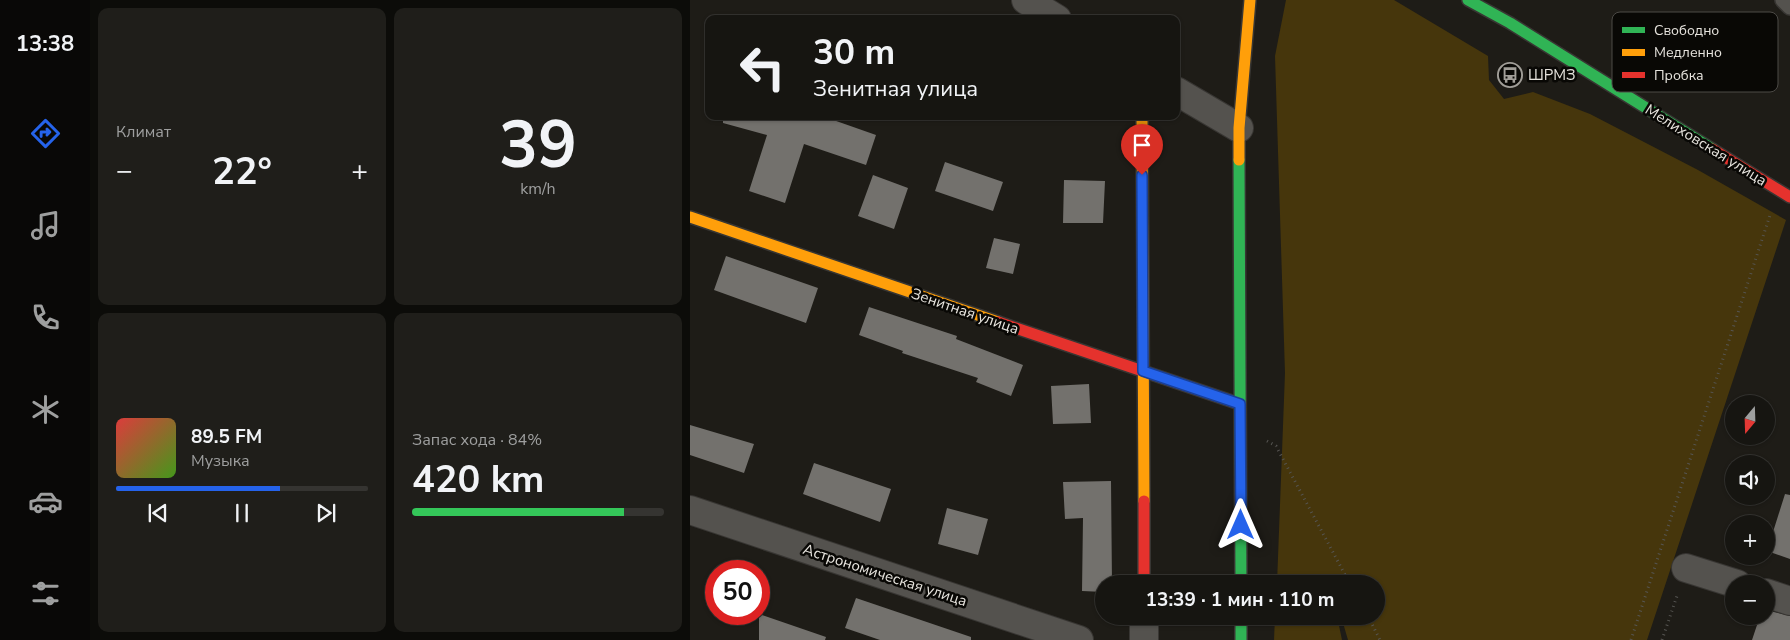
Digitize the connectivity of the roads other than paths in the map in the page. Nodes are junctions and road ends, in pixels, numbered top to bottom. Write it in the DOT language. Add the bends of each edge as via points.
graph roads {
  1 [pos="1026,0"];
  2 [pos="1250,0"];
  3 [pos="1468,0"];
  4 [pos="1783,0"];
  5 [pos="1790,7"];
  6 [pos="1050,15"];
  7 [pos="1612,87"];
  8 [pos="1180,92"];
  9 [pos="1621,92"];
  10 [pos="1142,120"];
  11 [pos="1239,128"];
  12 [pos="1790,197"];
  13 [pos="690,217"];
  14 [pos="1143,371"];
  15 [pos="1240,404"];
  16 [pos="690,510"];
  17 [pos="1686,568"];
  18 [pos="1144,575"];
  19 [pos="1241,575"];
  20 [pos="1725,580"];
  21 [pos="1775,596"];
  22 [pos="1790,601"];
  23 [pos="1144,625"];
  24 [pos="1241,625"];
  25 [pos="1079,640"];
  26 [pos="1144,640"];
  27 [pos="1241,640"];
  1 -- 6 [label="street"];
  2 -- 11 [label="street"];
  3 -- 7 [label="street, Мелиховская улица"];
  4 -- 5 [label="lane"];
  8 -- 11 [label="street"];
  9 -- 12 [label="street, Мелиховская улица"];
  10 -- 14 [label="street"];
  11 -- 15 [label="street"];
  13 -- 14 [label="street, Зенитная улица"];
  14 -- 15 [label="street, Зенитная улица"];
  14 -- 18 [label="street"];
  15 -- 19 [label="street"];
  16 -- 25 [label="street, Астрономическая улица"];
  17 -- 20 [label="street"];
  21 -- 22 [label="street"];
  23 -- 26 [label="street"];
  24 -- 27 [label="street"];
}
